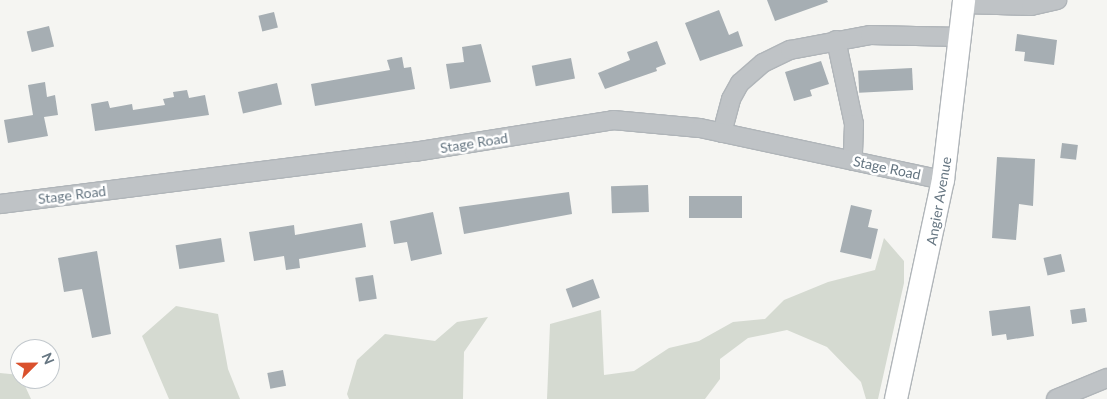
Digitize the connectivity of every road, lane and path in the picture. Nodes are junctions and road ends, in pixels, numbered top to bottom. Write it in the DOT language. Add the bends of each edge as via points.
graph roads {
  1 [pos="1057,0"];
  2 [pos="964,2"];
  3 [pos="962,38"];
  4 [pos="836,40"];
  5 [pos="722,133"];
  6 [pos="854,160"];
  7 [pos="943,180"];
  8 [pos="0,204"];
  9 [pos="1107,378"];
  10 [pos="896,399"];
  11 [pos="1056,399"];
  1 -- 2 [label="street" via="1031,6"];
  2 -- 3 [label="main road, Angier Avenue"];
  3 -- 4 [label="street" via="870,35"];
  3 -- 7 [label="main road, Angier Avenue"];
  4 -- 5 [label="street" via="790,50 763,63 740,83 731,99"];
  4 -- 6 [label="street" via="854,124"];
  5 -- 6 [label="street, Stage Road"];
  5 -- 8 [label="street, Stage Road" via="666,123 585,123 414,152"];
  6 -- 7 [label="street, Stage Road"];
  7 -- 10 [label="main road, Angier Avenue"];
  9 -- 11 [label="street"];
}
